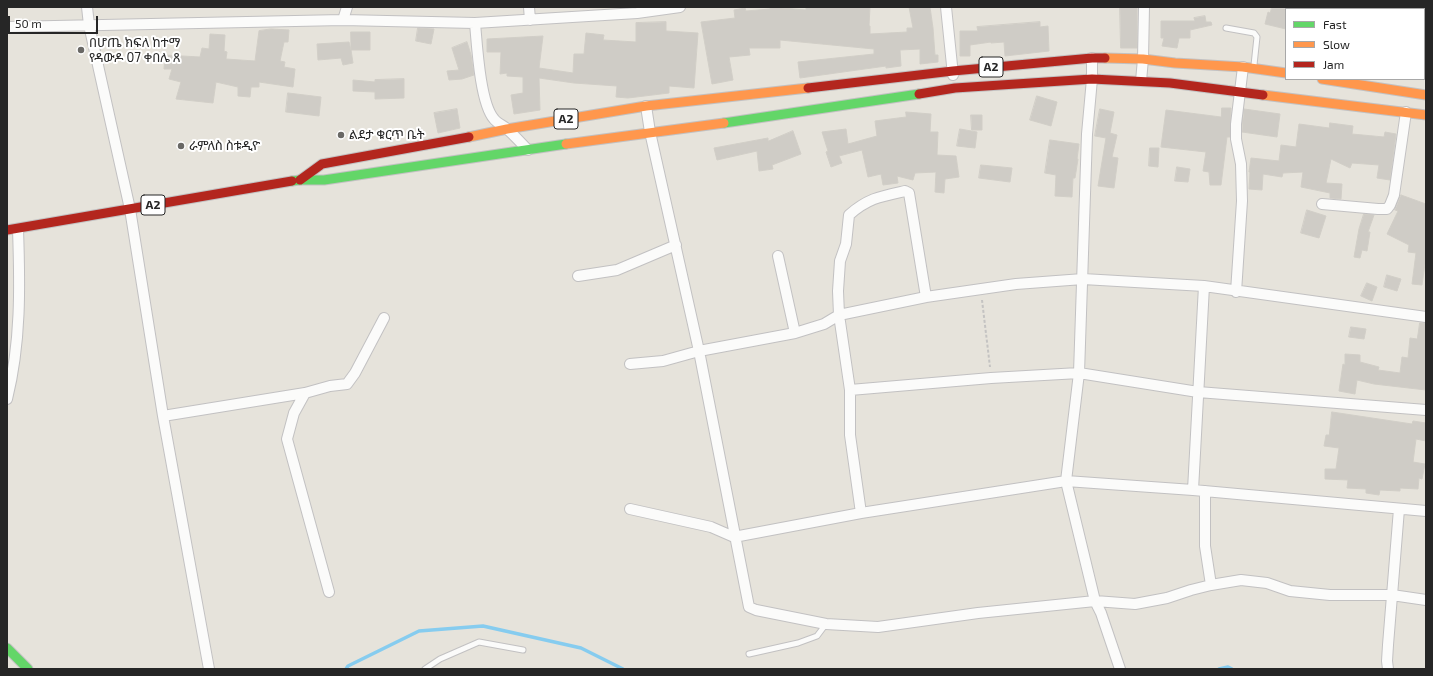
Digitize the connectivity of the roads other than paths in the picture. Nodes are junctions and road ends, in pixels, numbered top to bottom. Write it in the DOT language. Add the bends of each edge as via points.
graph roads {
  1 [pos="87,7"];
  2 [pos="347,7"];
  3 [pos="529,7"];
  4 [pos="680,7"];
  5 [pos="946,7"];
  6 [pos="1144,7"];
  7 [pos="343,20"];
  8 [pos="530,20"];
  9 [pos="475,23"];
  10 [pos="89,25"];
  11 [pos="7,27"];
  12 [pos="1226,28"];
  13 [pos="1092,58"];
  14 [pos="1143,59"];
  15 [pos="1243,67"];
  16 [pos="1254,68"];
  17 [pos="953,71"];
  18 [pos="1285,73"];
  19 [pos="1092,79"];
  20 [pos="1332,80"];
  21 [pos="1342,81"];
  22 [pos="1141,82"];
  23 [pos="955,88"];
  24 [pos="1240,92"];
  25 [pos="842,95"];
  26 [pos="1426,95"];
  27 [pos="646,106"];
  28 [pos="1406,112"];
  29 [pos="1426,115"];
  30 [pos="507,129"];
  31 [pos="650,132"];
  32 [pos="528,150"];
  33 [pos="437,153"];
  34 [pos="300,180"];
  35 [pos="1322,204"];
  36 [pos="130,209"];
  37 [pos="18,229"];
  38 [pos="7,230"];
  39 [pos="676,245"];
  40 [pos="778,256"];
  41 [pos="578,276"];
  42 [pos="1083,279"];
  43 [pos="1204,286"];
  44 [pos="1236,292"];
  45 [pos="926,297"];
  46 [pos="839,315"];
  47 [pos="1426,317"];
  48 [pos="384,318"];
  49 [pos="795,333"];
  50 [pos="699,351"];
  51 [pos="630,364"];
  52 [pos="1079,373"];
  53 [pos="850,390"];
  54 [pos="1198,392"];
  55 [pos="305,393"];
  56 [pos="7,399"];
  57 [pos="1426,410"];
  58 [pos="163,416"];
  59 [pos="1066,481"];
  60 [pos="1193,490"];
  61 [pos="1205,492"];
  62 [pos="630,509"];
  63 [pos="1399,509"];
  64 [pos="1426,510"];
  65 [pos="860,513"];
  66 [pos="734,537"];
  67 [pos="1211,585"];
  68 [pos="329,592"];
  69 [pos="1392,595"];
  70 [pos="1426,600"];
  71 [pos="1095,601"];
  72 [pos="826,624"];
  73 [pos="7,648"];
  74 [pos="523,650"];
  75 [pos="749,654"];
  76 [pos="1119,667"];
  77 [pos="28,669"];
  78 [pos="209,669"];
  79 [pos="425,669"];
  80 [pos="1388,669"];
  1 -- 10 [label="street"];
  2 -- 7 [label="street"];
  3 -- 8 [label="street"];
  4 -- 8 [label="street" via="637,13"];
  5 -- 17 [label="street"];
  6 -- 14 [label="street"];
  7 -- 9 [label="street"];
  7 -- 10 [label="street"];
  8 -- 9 [label="street"];
  9 -- 30 [label="street" via="478,66 484,96 494,119"];
  10 -- 11 [label="street"];
  10 -- 36 [label="street"];
  12 -- 16 [label="lane" via="1254,33"];
  13 -- 14 [label="main road, A2"];
  13 -- 17 [label="main road, A2"];
  13 -- 19 [label="street"];
  14 -- 15 [label="main road, A2"];
  14 -- 22 [label="street"];
  15 -- 16 [label="main road, A2"];
  15 -- 24 [label="street"];
  16 -- 18 [label="main road, A2"];
  17 -- 23 [label="street"];
  17 -- 25 [label="main road, A2"];
  19 -- 22 [label="main road, A2"];
  19 -- 23 [label="main road, A2"];
  19 -- 42 [label="street" via="1087,134"];
  20 -- 21 [label="main road"];
  21 -- 26 [label="main road"];
  22 -- 24 [label="main road, A2"];
  23 -- 25 [label="main road, A2"];
  24 -- 28 [label="main road, A2"];
  24 -- 44 [label="street" via="1236,139 1241,164 1242,201"];
  25 -- 27 [label="main road, A2"];
  25 -- 31 [label="main road, A2" via="746,120"];
  27 -- 30 [label="main road, A2"];
  27 -- 31 [label="street"];
  28 -- 29 [label="main road, A2"];
  28 -- 35 [label="street" via="1394,195 1390,205 1378,209"];
  30 -- 32 [label="street"];
  30 -- 33 [label="main road, A2"];
  31 -- 32 [label="main road, A2"];
  31 -- 39 [label="street"];
  32 -- 33 [label="main road, A2"];
  33 -- 34 [label="main road, A2" via="324,180"];
  33 -- 34 [label="main road, A2" via="322,164"];
  34 -- 36 [label="main road, A2"];
  36 -- 37 [label="main road, A2"];
  36 -- 58 [label="street"];
  37 -- 38 [label="main road, A2"];
  37 -- 56 [label="street" via="18,335"];
  39 -- 41 [label="street" via="617,270"];
  39 -- 50 [label="street"];
  40 -- 49 [label="street"];
  42 -- 43 [label="street"];
  42 -- 45 [label="street" via="1016,284"];
  42 -- 52 [label="street"];
  43 -- 44 [label="street"];
  43 -- 54 [label="street"];
  44 -- 47 [label="street"];
  45 -- 46 [label="street"];
  45 -- 46 [label="street" via="909,194 905,191 875,197 850,215 846,244 840,261"];
  46 -- 49 [label="street" via="824,324"];
  46 -- 53 [label="street"];
  48 -- 55 [label="street" via="348,384"];
  49 -- 50 [label="street"];
  50 -- 51 [label="street" via="663,360"];
  50 -- 66 [label="street"];
  52 -- 53 [label="street"];
  52 -- 54 [label="street"];
  52 -- 59 [label="street"];
  53 -- 65 [label="street" via="850,435"];
  54 -- 57 [label="street"];
  54 -- 60 [label="street"];
  55 -- 58 [label="street"];
  55 -- 68 [label="street" via="294,413 287,439"];
  58 -- 78 [label="street"];
  59 -- 60 [label="street"];
  59 -- 65 [label="street"];
  59 -- 71 [label="street"];
  60 -- 61 [label="street"];
  61 -- 63 [label="street"];
  61 -- 67 [label="street" via="1205,546"];
  62 -- 66 [label="street" via="711,527"];
  63 -- 64 [label="street"];
  63 -- 69 [label="street"];
  65 -- 66 [label="street"];
  66 -- 72 [label="street" via="749,607"];
  67 -- 69 [label="street" via="1241,580 1267,583 1290,590 1330,594"];
  67 -- 71 [label="street" via="1135,604"];
  69 -- 70 [label="street"];
  69 -- 80 [label="street"];
  71 -- 72 [label="street" via="978,613 878,627"];
  71 -- 76 [label="street"];
  72 -- 75 [label="lane" via="817,636"];
  73 -- 77 [label="main road"];
  74 -- 79 [label="lane" via="479,642 440,659"];
}
